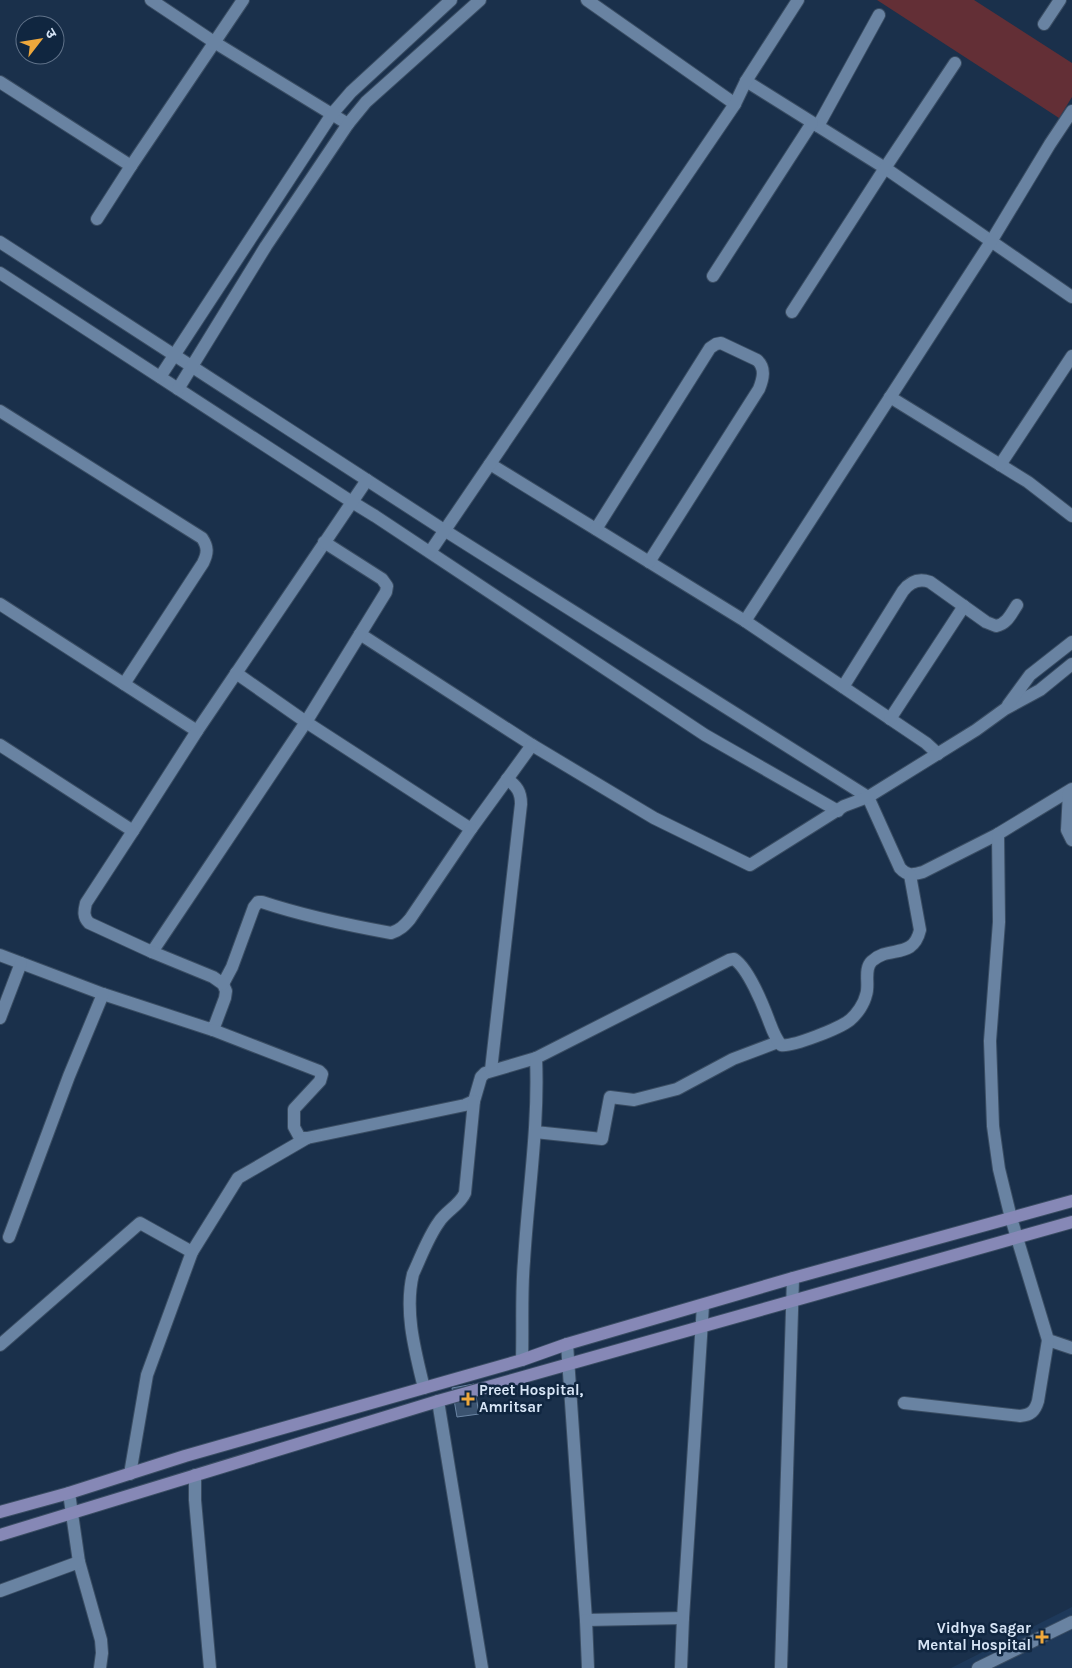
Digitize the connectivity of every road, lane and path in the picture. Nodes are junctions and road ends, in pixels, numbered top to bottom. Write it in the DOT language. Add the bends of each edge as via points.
graph roads {
  1 [pos="151,0"];
  2 [pos="243,0"];
  3 [pos="451,0"];
  4 [pos="480,0"];
  5 [pos="587,0"];
  6 [pos="798,0"];
  7 [pos="1060,0"];
  8 [pos="879,15"];
  9 [pos="1044,24"];
  10 [pos="214,42"];
  11 [pos="955,63"];
  12 [pos="746,81"];
  13 [pos="0,82"];
  14 [pos="735,104"];
  15 [pos="332,114"];
  16 [pos="1070,117"];
  17 [pos="348,124"];
  18 [pos="815,124"];
  19 [pos="131,166"];
  20 [pos="885,168"];
  21 [pos="97,219"];
  22 [pos="992,240"];
  23 [pos="0,242"];
  24 [pos="0,273"];
  25 [pos="713,276"];
  26 [pos="1072,297"];
  27 [pos="792,312"];
  28 [pos="175,356"];
  29 [pos="1072,356"];
  30 [pos="191,366"];
  31 [pos="160,378"];
  32 [pos="178,389"];
  33 [pos="890,398"];
  34 [pos="0,411"];
  35 [pos="490,464"];
  36 [pos="1000,465"];
  37 [pos="367,480"];
  38 [pos="352,502"];
  39 [pos="1070,510"];
  40 [pos="596,529"];
  41 [pos="444,530"];
  42 [pos="324,542"];
  43 [pos="430,552"];
  44 [pos="649,562"];
  45 [pos="0,604"];
  46 [pos="1017,605"];
  47 [pos="964,606"];
  48 [pos="745,621"];
  49 [pos="360,634"];
  50 [pos="1072,642"];
  51 [pos="1072,664"];
  52 [pos="236,673"];
  53 [pos="124,684"];
  54 [pos="843,687"];
  55 [pos="1005,709"];
  56 [pos="890,719"];
  57 [pos="306,722"];
  58 [pos="197,731"];
  59 [pos="0,745"];
  60 [pos="532,745"];
  61 [pos="938,754"];
  62 [pos="507,779"];
  63 [pos="1071,790"];
  64 [pos="868,797"];
  65 [pos="838,811"];
  66 [pos="471,829"];
  67 [pos="132,831"];
  68 [pos="998,834"];
  69 [pos="1072,840"];
  70 [pos="910,875"];
  71 [pos="152,952"];
  72 [pos="0,955"];
  73 [pos="21,963"];
  74 [pos="223,984"];
  75 [pos="103,994"];
  76 [pos="0,1018"];
  77 [pos="213,1030"];
  78 [pos="778,1042"];
  79 [pos="536,1058"];
  80 [pos="491,1070"];
  81 [pos="474,1101"];
  82 [pos="535,1132"];
  83 [pos="307,1138"];
  84 [pos="1072,1201"];
  85 [pos="1011,1218"];
  86 [pos="1072,1222"];
  87 [pos="9,1236"];
  88 [pos="1016,1237"];
  89 [pos="192,1252"];
  90 [pos="793,1278"];
  91 [pos="792,1300"];
  92 [pos="703,1305"];
  93 [pos="702,1326"];
  94 [pos="1048,1340"];
  95 [pos="567,1344"];
  96 [pos="0,1345"];
  97 [pos="1072,1348"];
  98 [pos="522,1360"];
  99 [pos="568,1363"];
  100 [pos="424,1388"];
  101 [pos="438,1401"];
  102 [pos="904,1403"];
  103 [pos="130,1474"];
  104 [pos="195,1474"];
  105 [pos="69,1493"];
  106 [pos="0,1512"];
  107 [pos="73,1514"];
  108 [pos="0,1535"];
  109 [pos="79,1562"];
  110 [pos="0,1591"];
  111 [pos="683,1618"];
  112 [pos="586,1620"];
  113 [pos="1072,1622"];
  114 [pos="100,1668"];
  115 [pos="210,1668"];
  116 [pos="482,1668"];
  117 [pos="588,1668"];
  118 [pos="681,1668"];
  119 [pos="781,1668"];
  120 [pos="978,1668"];
  1 -- 10 [label="street"];
  2 -- 10 [label="street"];
  3 -- 15 [label="street" via="351,92"];
  4 -- 17 [label="street" via="366,102"];
  5 -- 14 [label="street"];
  6 -- 12 [label="street"];
  7 -- 9 [label="street"];
  8 -- 18 [label="street"];
  10 -- 15 [label="street"];
  10 -- 19 [label="street"];
  11 -- 20 [label="street"];
  12 -- 14 [label="street"];
  12 -- 18 [label="street"];
  13 -- 19 [label="street"];
  14 -- 35 [label="street"];
  15 -- 17 [label="street"];
  15 -- 28 [label="street"];
  16 -- 22 [label="street"];
  17 -- 30 [label="street"];
  18 -- 20 [label="street"];
  18 -- 25 [label="street"];
  19 -- 21 [label="street"];
  20 -- 22 [label="street"];
  20 -- 27 [label="street"];
  22 -- 26 [label="street"];
  22 -- 33 [label="street"];
  23 -- 28 [label="street"];
  24 -- 31 [label="street"];
  28 -- 30 [label="street"];
  28 -- 31 [label="street"];
  29 -- 36 [label="street"];
  30 -- 32 [label="street"];
  30 -- 37 [label="street"];
  31 -- 32 [label="street"];
  32 -- 38 [label="street"];
  33 -- 36 [label="street"];
  33 -- 48 [label="street"];
  34 -- 53 [label="street" via="202,538 206,544 203,563"];
  35 -- 40 [label="street"];
  35 -- 41 [label="street"];
  36 -- 39 [label="street"];
  37 -- 38 [label="street"];
  37 -- 41 [label="street"];
  38 -- 42 [label="street"];
  38 -- 43 [label="street"];
  40 -- 44 [label="street"];
  40 -- 44 [label="street" via="710,348 721,343 757,360 764,378 759,389"];
  41 -- 43 [label="street"];
  41 -- 64 [label="street"];
  42 -- 49 [label="street" via="382,579 387,586"];
  42 -- 52 [label="street"];
  43 -- 65 [label="street" via="705,735"];
  44 -- 48 [label="street"];
  45 -- 53 [label="street"];
  46 -- 47 [label="street" via="1003,624 996,626"];
  47 -- 54 [label="street" via="930,582 920,580 907,586"];
  47 -- 56 [label="street"];
  48 -- 54 [label="street"];
  49 -- 57 [label="street"];
  49 -- 60 [label="street"];
  50 -- 55 [label="street" via="1030,675"];
  51 -- 55 [label="street" via="1040,690"];
  52 -- 57 [label="street"];
  52 -- 58 [label="street"];
  53 -- 58 [label="street"];
  54 -- 56 [label="street"];
  55 -- 61 [label="street"];
  56 -- 61 [label="street"];
  57 -- 66 [label="street"];
  57 -- 71 [label="street"];
  58 -- 67 [label="street"];
  59 -- 67 [label="street"];
  60 -- 62 [label="street"];
  60 -- 65 [label="street" via="654,818 750,865"];
  61 -- 64 [label="street"];
  62 -- 66 [label="street"];
  62 -- 80 [label="street" via="520,792 522,804"];
  63 -- 68 [label="street"];
  63 -- 69 [label="street" via="1067,830"];
  64 -- 65 [label="street"];
  64 -- 70 [label="street" via="900,868"];
  66 -- 74 [label="street" via="410,919 397,931 391,933 338,923 258,902"];
  67 -- 71 [label="street" via="86,903 85,918 89,923"];
  68 -- 70 [label="street" via="923,872"];
  68 -- 85 [label="street" via="999,922 990,1040 990,1087 999,1169"];
  70 -- 78 [label="street" via="920,930 915,944 881,955 869,964 867,994 849,1021 793,1045"];
  71 -- 74 [label="street"];
  72 -- 73 [label="street"];
  73 -- 75 [label="street"];
  73 -- 76 [label="street"];
  74 -- 77 [label="street" via="225,998"];
  75 -- 77 [label="street"];
  75 -- 87 [label="street"];
  77 -- 83 [label="street" via="322,1074 320,1081 294,1109 295,1132 300,1138"];
  78 -- 79 [label="street" via="762,1002 743,968 734,959"];
  78 -- 82 [label="street" via="733,1059 676,1089 634,1100 610,1097 602,1139"];
  79 -- 80 [label="street"];
  79 -- 82 [label="street"];
  80 -- 81 [label="street" via="482,1075"];
  81 -- 83 [label="street"];
  81 -- 100 [label="street" via="465,1193 438,1222 411,1282 410,1319"];
  82 -- 98 [label="street" via="523,1262"];
  83 -- 89 [label="street" via="238,1178"];
  84 -- 85 [label="street"];
  85 -- 88 [label="street"];
  85 -- 90 [label="street"];
  86 -- 88 [label="street"];
  88 -- 91 [label="street"];
  88 -- 94 [label="street"];
  89 -- 96 [label="street" via="140,1223"];
  89 -- 103 [label="street" via="147,1375"];
  90 -- 91 [label="street"];
  90 -- 92 [label="street"];
  91 -- 93 [label="street"];
  91 -- 119 [label="street"];
  92 -- 93 [label="street"];
  92 -- 95 [label="street"];
  93 -- 99 [label="street"];
  93 -- 111 [label="street"];
  94 -- 97 [label="street"];
  94 -- 102 [label="street" via="1038,1401 1029,1414 1020,1416"];
  95 -- 98 [label="street"];
  95 -- 99 [label="street"];
  98 -- 100 [label="street"];
  99 -- 101 [label="street"];
  99 -- 112 [label="street"];
  100 -- 103 [label="street"];
  101 -- 104 [label="street"];
  101 -- 116 [label="street"];
  103 -- 105 [label="street"];
  104 -- 107 [label="street"];
  104 -- 115 [label="street"];
  105 -- 106 [label="street"];
  105 -- 107 [label="street"];
  107 -- 108 [label="street"];
  107 -- 109 [label="street"];
  109 -- 110 [label="street"];
  109 -- 114 [label="street" via="101,1640"];
  111 -- 112 [label="street"];
  111 -- 118 [label="street"];
  112 -- 117 [label="street"];
  113 -- 120 [label="street"];
}
